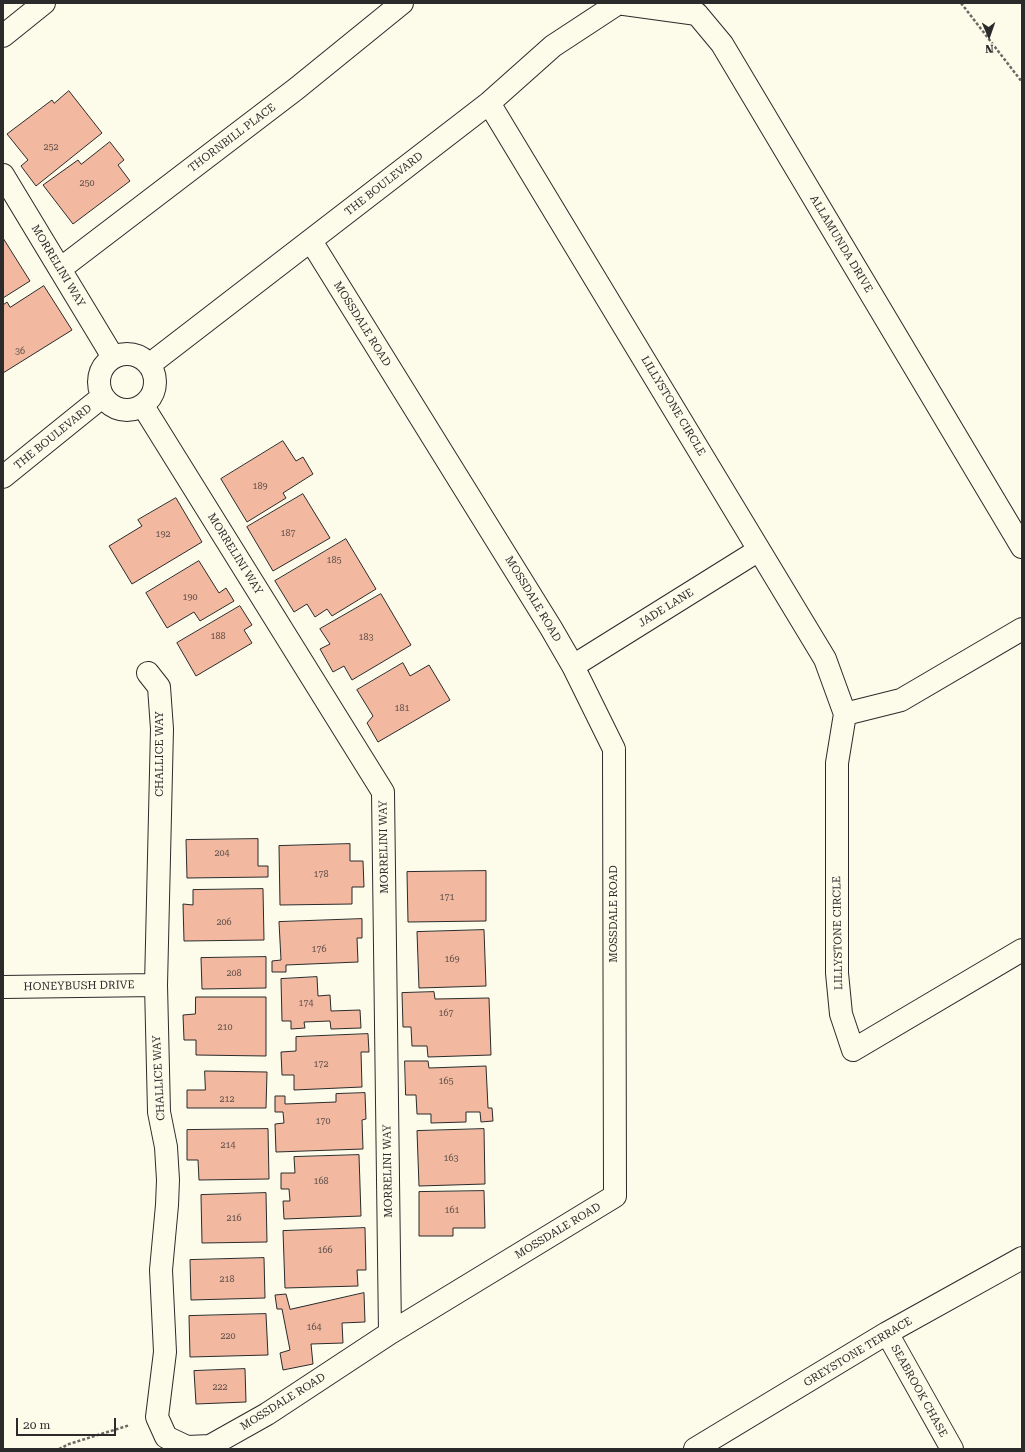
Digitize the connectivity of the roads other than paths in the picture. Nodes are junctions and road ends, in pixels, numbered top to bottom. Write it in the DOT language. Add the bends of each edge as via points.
graph roads {
  1 [pos="44,3"];
  2 [pos="402,3"];
  3 [pos="617,3"];
  4 [pos="3,36"];
  5 [pos="489,103"];
  6 [pos="6,188"];
  7 [pos="311,241"];
  8 [pos="60,269"];
  9 [pos="113,357"];
  10 [pos="149,365"];
  11 [pos="102,398"];
  12 [pos="143,406"];
  13 [pos="3,477"];
  14 [pos="1022,547"];
  15 [pos="759,550"];
  16 [pos="1022,628"];
  17 [pos="572,666"];
  18 [pos="148,673"];
  19 [pos="845,714"];
  20 [pos="1022,950"];
  21 [pos="156,985"];
  22 [pos="3,987"];
  23 [pos="1022,1258"];
  24 [pos="390,1333"];
  25 [pos="887,1333"];
  26 [pos="211,1448"];
  27 [pos="695,1449"];
  28 [pos="952,1449"];
  1 -- 4 [label="street"];
  2 -- 8 [label="street, THORNBILL PLACE" via="296,89"];
  3 -- 5 [label="street, THE BOULEVARD" via="553,46"];
  3 -- 14 [label="street, ALLAMUNDA DRIVE" via="697,14 722,44"];
  5 -- 7 [label="street, THE BOULEVARD"];
  5 -- 15 [label="street, LILLYSTONE CIRCLE"];
  6 -- 8 [label="street, MORRELINI WAY"];
  7 -- 10 [label="street, THE BOULEVARD"];
  7 -- 17 [label="street, MOSSDALE ROAD"];
  8 -- 9 [label="street, MORRELINI WAY"];
  9 -- 10 [label="street" via="126,353 139,356"];
  9 -- 11 [label="street" via="102,368 98,383"];
  10 -- 12 [label="street" via="156,379 153,395"];
  11 -- 12 [label="street" via="114,408 128,411"];
  11 -- 13 [label="street, THE BOULEVARD"];
  12 -- 24 [label="street, MORRELINI WAY" via="383,792"];
  15 -- 17 [label="street, JADE LANE"];
  15 -- 19 [label="street, LILLYSTONE CIRCLE" via="825,659"];
  16 -- 19 [label="street" via="901,700"];
  17 -- 24 [label="street, MOSSDALE ROAD" via="614,749 615,1196"];
  18 -- 21 [label="street, CHALLICE WAY" via="159,687 162,729"];
  19 -- 20 [label="street, LILLYSTONE CIRCLE" via="837,764 837,973 841,1014 853,1050"];
  21 -- 22 [label="street, HONEYBUSH DRIVE"];
  21 -- 26 [label="street, CHALLICE WAY" via="159,1112 166,1147 168,1180 161,1270 165,1352 157,1417 166,1437 187,1447"];
  23 -- 25 [label="street, GREYSTONE TERRACE"];
  24 -- 26 [label="street, MOSSDALE ROAD"];
  25 -- 27 [label="street, GREYSTONE TERRACE"];
  25 -- 28 [label="street, SEABROOK CHASE"];
}
